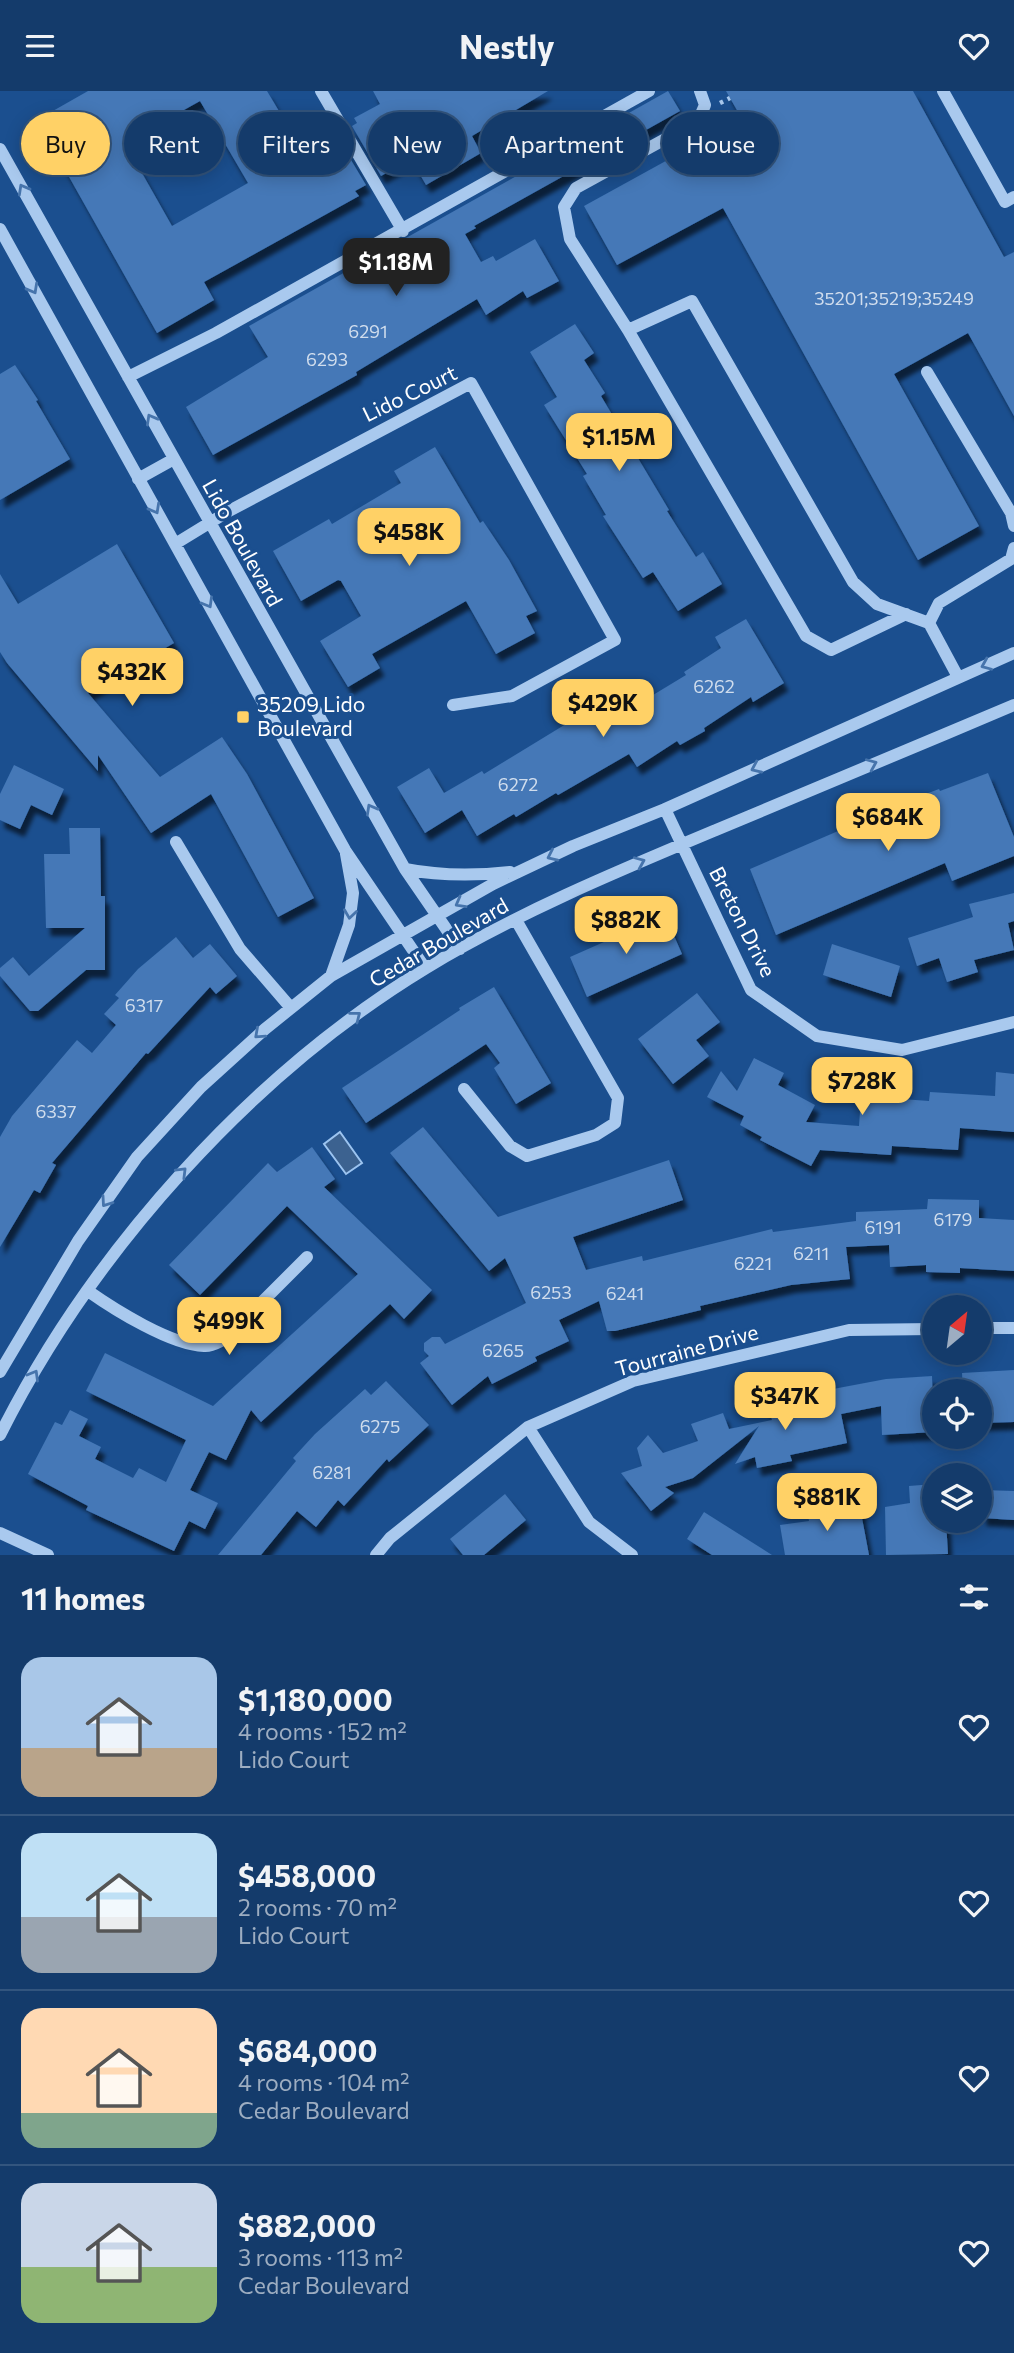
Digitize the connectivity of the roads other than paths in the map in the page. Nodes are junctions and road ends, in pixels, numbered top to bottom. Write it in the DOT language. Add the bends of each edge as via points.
graph roads {
  1 [pos="321,91"];
  2 [pos="649,91"];
  3 [pos="700,91"];
  4 [pos="943,91"];
  5 [pos="0,149"];
  6 [pos="1014,197"];
  7 [pos="0,229"];
  8 [pos="403,231"];
  9 [pos="628,330"];
  10 [pos="927,372"];
  11 [pos="128,377"];
  12 [pos="174,459"];
  13 [pos="138,479"];
  14 [pos="209,523"];
  15 [pos="1014,526"];
  16 [pos="175,544"];
  17 [pos="1013,556"];
  18 [pos="906,614"];
  19 [pos="929,623"];
  20 [pos="1014,653"];
  21 [pos="958,677"];
  22 [pos="453,705"];
  23 [pos="1014,705"];
  24 [pos="665,809"];
  25 [pos="176,842"];
  26 [pos="682,844"];
  27 [pos="345,850"];
  28 [pos="405,869"];
  29 [pos="521,871"];
  30 [pos="436,916"];
  31 [pos="516,920"];
  32 [pos="404,935"];
  33 [pos="460,949"];
  34 [pos="425,968"];
  35 [pos="331,976"];
  36 [pos="291,1008"];
  37 [pos="1014,1022"];
  38 [pos="464,1089"];
  39 [pos="307,1257"];
  40 [pos="88,1291"];
  41 [pos="992,1328"];
  42 [pos="1014,1328"];
  43 [pos="922,1329"];
  44 [pos="0,1372"];
  45 [pos="528,1427"];
  46 [pos="0,1434"];
  47 [pos="0,1533"];
  48 [pos="48,1555"];
  49 [pos="376,1555"];
  50 [pos="632,1555"];
  1 -- 8 [label="street"];
  2 -- 8 [label="street"];
  3 -- 9 [label="street" via="705,105 698,121 576,188 564,207 570,239"];
  4 -- 6 [label="street" via="1005,202"];
  11 -- 5 [label="street, Lido Boulevard, one-way"];
  7 -- 13 [label="street, one-way"];
  8 -- 11 [label="street"];
  9 -- 18 [label="street" via="692,300 853,582 877,604"];
  9 -- 18 [label="street" via="806,636 831,650"];
  10 -- 15 [label="street" via="1011,513"];
  12 -- 11 [label="street, Lido Boulevard, one-way"];
  12 -- 13 [label="street"];
  12 -- 14 [label="street, Lido Boulevard"];
  13 -- 16 [label="street, one-way"];
  14 -- 16 [label="street, Lido Court"];
  14 -- 22 [label="street, Lido Court" via="471,383 615,640 512,696"];
  28 -- 14 [label="street, Lido Boulevard, one-way"];
  16 -- 27 [label="street, one-way"];
  17 -- 19 [label="street" via="939,603"];
  18 -- 19 [label="street"];
  19 -- 21 [label="street"];
  20 -- 21 [label="street, Cedar Boulevard, one-way"];
  21 -- 24 [label="street, Cedar Boulevard, one-way"];
  26 -- 23 [label="street, Cedar Boulevard, one-way"];
  24 -- 26 [label="street, Breton Drive"];
  24 -- 29 [label="street, Cedar Boulevard, one-way"];
  25 -- 36 [label="street" via="240,949"];
  31 -- 26 [label="street, Cedar Boulevard, one-way"];
  26 -- 37 [label="street, Breton Drive" via="751,990 817,1036 902,1050"];
  27 -- 32 [label="street"];
  27 -- 35 [label="street, one-way" via="353,893 349,925"];
  28 -- 29 [label="street" via="476,876"];
  28 -- 30 [label="street, Lido Boulevard"];
  29 -- 30 [label="street, Cedar Boulevard, one-way"];
  30 -- 32 [label="street, Cedar Boulevard"];
  30 -- 33 [label="street, Lido Boulevard"];
  31 -- 33 [label="street, Cedar Boulevard"];
  31 -- 38 [label="street" via="618,1098 615,1123 596,1135 527,1156 510,1146"];
  32 -- 34 [label="street"];
  32 -- 35 [label="street, Cedar Boulevard"];
  33 -- 34 [label="street, Cedar Boulevard"];
  40 -- 34 [label="street, Cedar Boulevard, one-way" via="170,1184 235,1119 299,1061"];
  35 -- 36 [label="street, Cedar Boulevard"];
  36 -- 44 [label="street, Cedar Boulevard, one-way" via="201,1087 137,1157 78,1241"];
  39 -- 40 [label="street" via="225,1339 213,1345 165,1335"];
  46 -- 40 [label="street, Cedar Boulevard, one-way"];
  41 -- 42 [label="street"];
  43 -- 45 [label="street, Tourraine Drive" via="849,1330 632,1381"];
  45 -- 49 [label="street, Tourraine Drive" via="390,1538"];
  45 -- 50 [label="street" via="589,1522"];
  47 -- 48 [label="street"];
}
